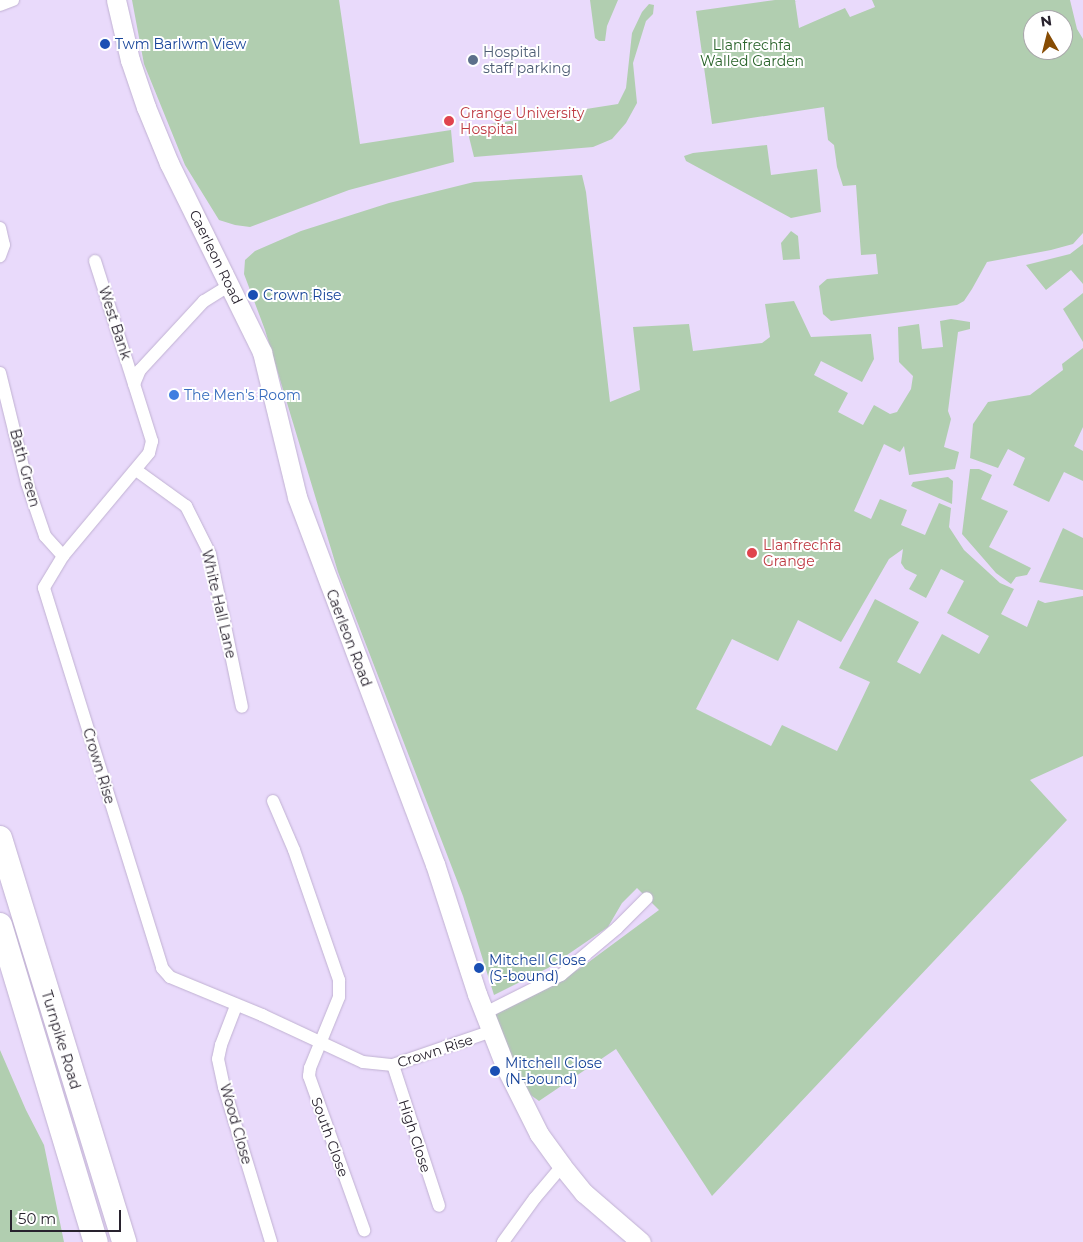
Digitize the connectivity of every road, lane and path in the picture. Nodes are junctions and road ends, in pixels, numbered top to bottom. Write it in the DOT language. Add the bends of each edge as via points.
graph roads {
  1 [pos="13,0"];
  2 [pos="116,0"];
  3 [pos="0,5"];
  4 [pos="0,228"];
  5 [pos="0,256"];
  6 [pos="95,261"];
  7 [pos="230,285"];
  8 [pos="0,374"];
  9 [pos="134,384"];
  10 [pos="136,470"];
  11 [pos="63,556"];
  12 [pos="242,707"];
  13 [pos="274,801"];
  14 [pos="0,838"];
  15 [pos="647,898"];
  16 [pos="0,925"];
  17 [pos="236,1006"];
  18 [pos="484,1013"];
  19 [pos="492,1031"];
  20 [pos="319,1043"];
  21 [pos="393,1065"];
  22 [pos="562,1166"];
  23 [pos="438,1206"];
  24 [pos="364,1230"];
  25 [pos="96,1242"];
  26 [pos="124,1242"];
  27 [pos="271,1242"];
  28 [pos="503,1242"];
  29 [pos="641,1242"];
  1 -- 3 [label="street"];
  2 -- 7 [label="main road, Caerleon Road" via="130,60 146,107 169,162"];
  4 -- 5 [label="street" via="4,245"];
  6 -- 9 [label="street, West Bank"];
  7 -- 9 [label="street" via="204,301 140,370"];
  7 -- 18 [label="main road, Caerleon Road" via="262,352 297,496 435,864"];
  8 -- 11 [label="street, Bath Green" via="27,483 45,536"];
  9 -- 10 [label="street, Crown Rise" via="152,441 149,453"];
  10 -- 11 [label="street, Crown Rise"];
  10 -- 12 [label="street, White Hall Lane" via="186,506 210,554"];
  11 -- 17 [label="street, Crown Rise" via="44,588 162,968 170,977"];
  13 -- 20 [label="street" via="339,980 339,997"];
  14 -- 26 [label="highway, Turnpike Road"];
  15 -- 18 [label="street" via="561,975"];
  16 -- 25 [label="highway, Turnpike Road"];
  17 -- 20 [label="street, Crown Rise"];
  17 -- 27 [label="street, Wood Close" via="218,1059"];
  18 -- 19 [label="main road, Caerleon Road"];
  19 -- 21 [label="street, Crown Rise"];
  19 -- 22 [label="main road, Caerleon Road" via="525,1110"];
  20 -- 21 [label="street, Crown Rise" via="363,1062"];
  20 -- 24 [label="street, South Close" via="309,1076"];
  21 -- 23 [label="street, High Close"];
  22 -- 28 [label="street"];
  22 -- 29 [label="main road, Caerleon Road" via="584,1193"];
}
